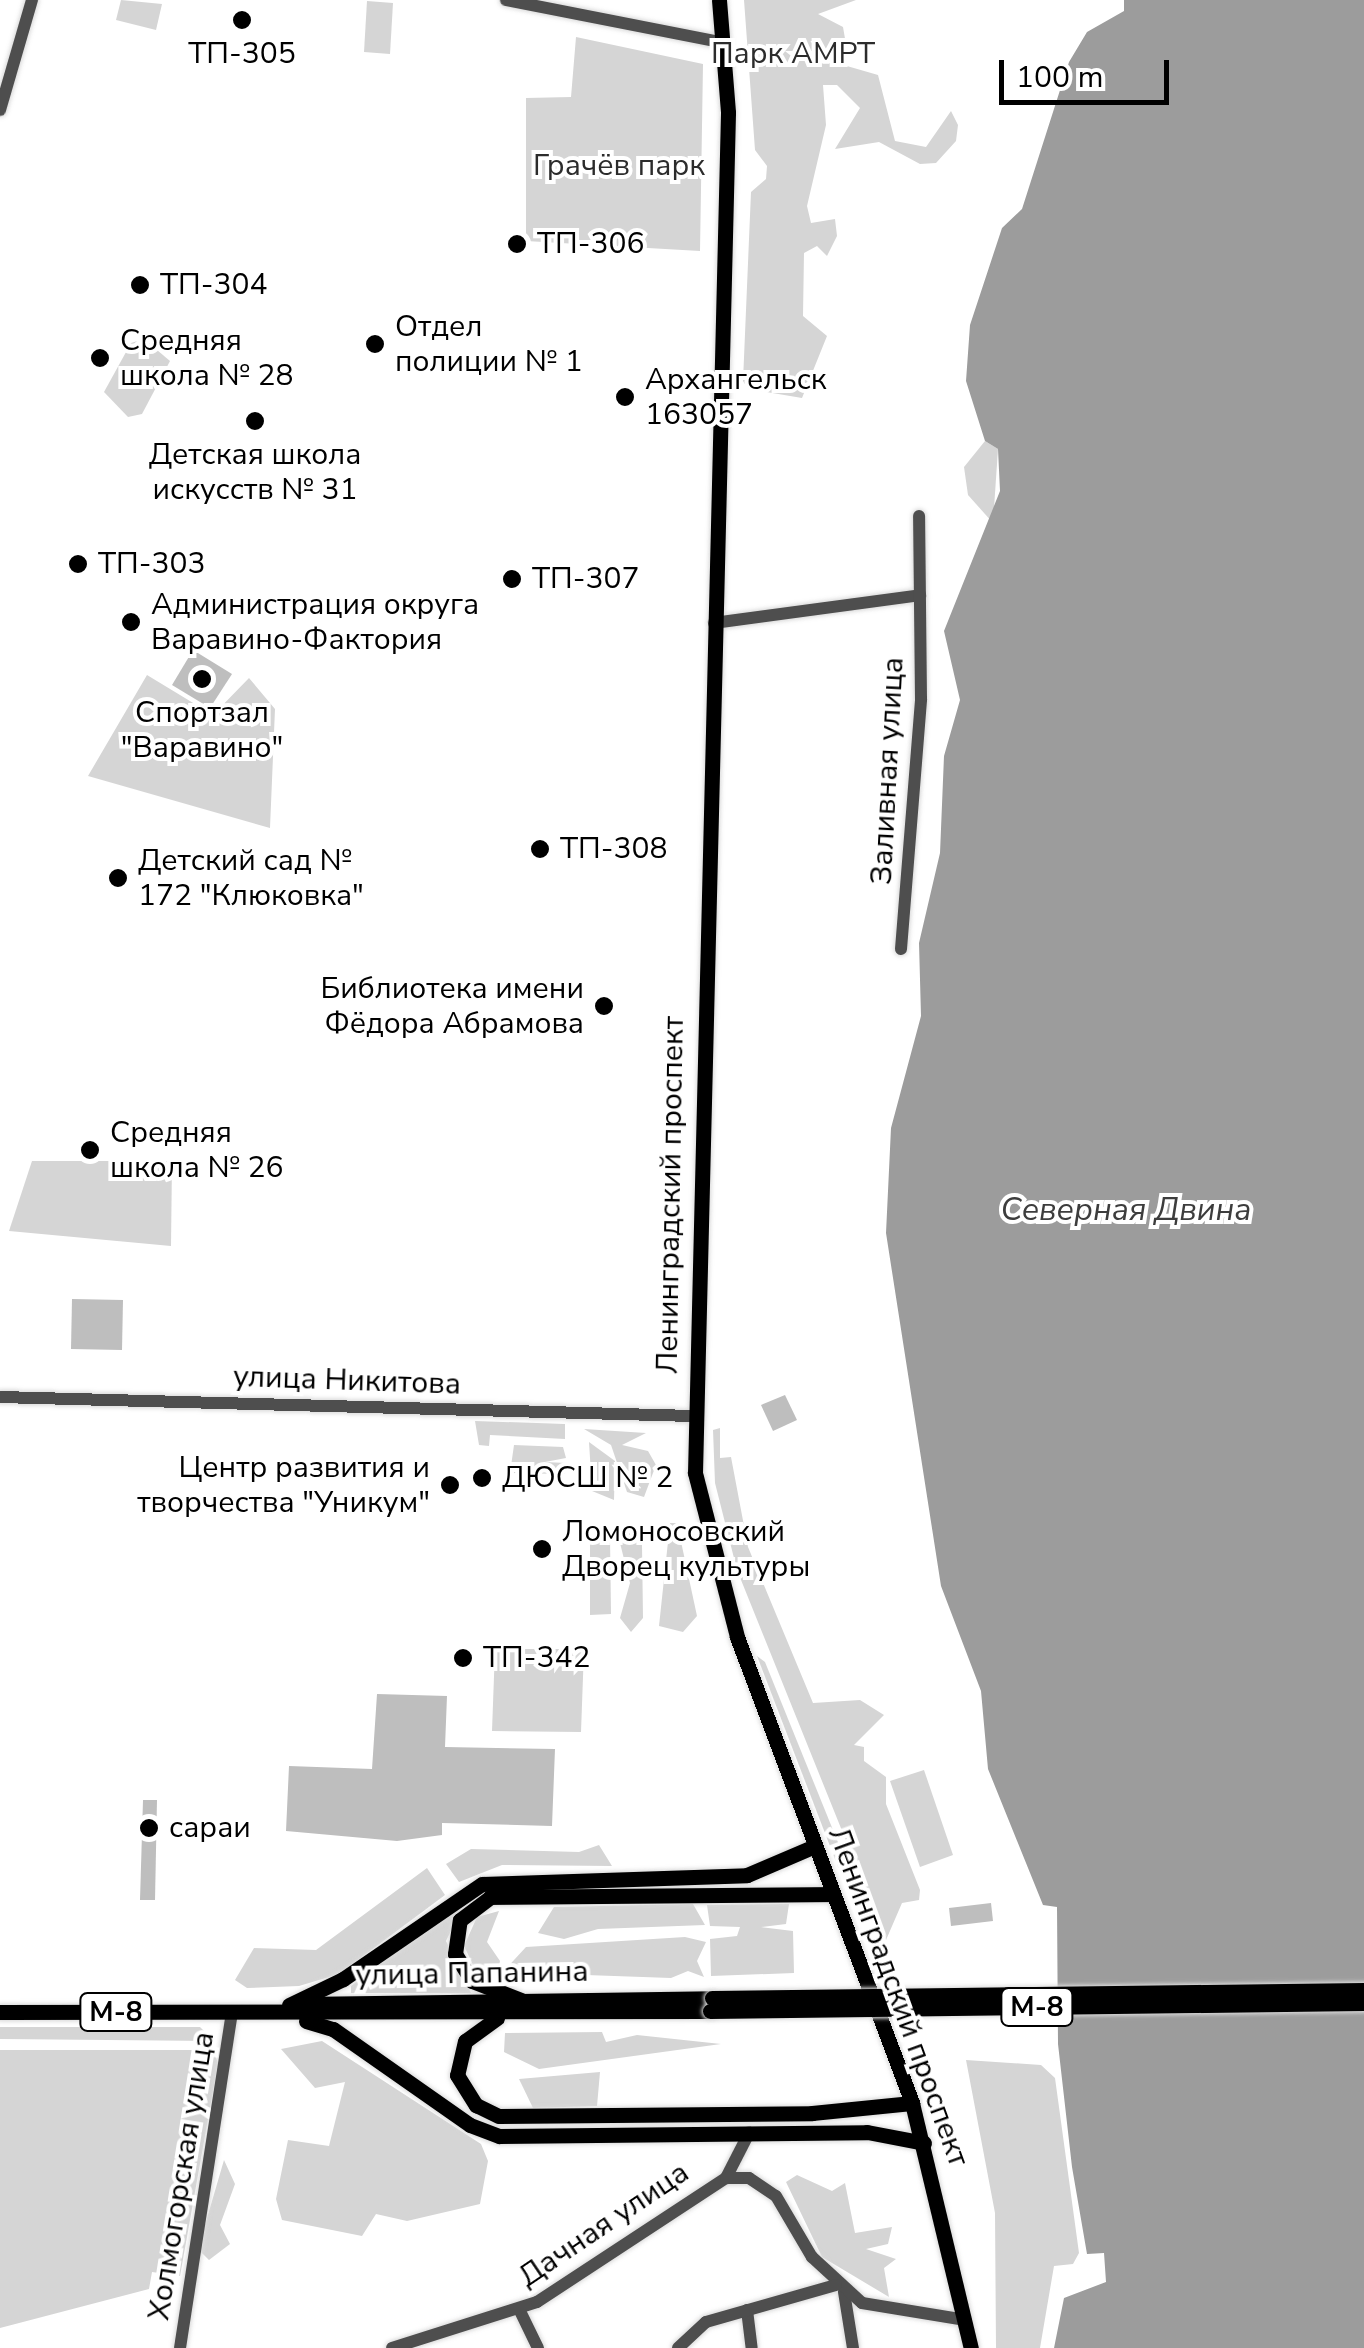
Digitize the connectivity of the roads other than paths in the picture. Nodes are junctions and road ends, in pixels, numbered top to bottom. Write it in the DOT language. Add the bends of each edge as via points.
graph roads {
  1 [pos="32,0"];
  2 [pos="506,0"];
  3 [pos="719,0"];
  4 [pos="725,43"];
  5 [pos="0,110"];
  6 [pos="919,516"];
  7 [pos="920,595"];
  8 [pos="714,622"];
  9 [pos="901,949"];
  10 [pos="0,1397"];
  11 [pos="692,1416"];
  12 [pos="815,1846"];
  13 [pos="833,1894"];
  14 [pos="1364,1990"];
  15 [pos="1364,2003"];
  16 [pos="711,2005"];
  17 [pos="523,2007"];
  18 [pos="288,2010"];
  19 [pos="0,2012"];
  20 [pos="232,2012"];
  21 [pos="912,2103"];
  22 [pos="749,2133"];
  23 [pos="924,2142"];
  24 [pos="726,2178"];
  25 [pos="840,2289"];
  26 [pos="747,2310"];
  27 [pos="520,2311"];
  28 [pos="966,2320"];
  29 [pos="180,2348"];
  30 [pos="392,2348"];
  31 [pos="538,2348"];
  32 [pos="678,2348"];
  33 [pos="752,2348"];
  34 [pos="852,2348"];
  35 [pos="971,2348"];
  1 -- 5 [label="street"];
  2 -- 4 [label="street"];
  3 -- 4 [label="main road, Ленинградский проспект"];
  4 -- 8 [label="main road, Ленинградский проспект"];
  6 -- 7 [label="street, Заливная улица"];
  7 -- 8 [label="street"];
  7 -- 9 [label="street, Заливная улица" via="921,699"];
  8 -- 11 [label="main road, Ленинградский проспект"];
  10 -- 11 [label="street, улица Никитова"];
  11 -- 12 [label="main road, Ленинградский проспект" via="695,1473 716,1570"];
  12 -- 13 [label="main road, Ленинградский проспект"];
  12 -- 18 [label="main road" via="747,1874 482,1884"];
  13 -- 17 [label="main road" via="490,1897 460,1920 455,1954 482,1988"];
  13 -- 21 [label="main road, Ленинградский проспект"];
  14 -- 16 [label="main road, М-8, bridge"];
  15 -- 16 [label="main road, М-8, bridge"];
  16 -- 17 [label="main road, улица Папанина / М-8"];
  17 -- 18 [label="main road, улица Папанина / М-8"];
  17 -- 21 [label="main road" via="475,2029 457,2060 468,2096 498,2116 812,2112"];
  18 -- 20 [label="main road, улица Папанина / М-8"];
  18 -- 22 [label="main road" via="334,2028 470,2124 499,2136"];
  19 -- 20 [label="main road, улица Папанина / М-8"];
  20 -- 29 [label="street, Холмогорская улица"];
  21 -- 23 [label="main road, Ленинградский проспект"];
  22 -- 23 [label="main road" via="867,2132"];
  22 -- 24 [label="street"];
  23 -- 28 [label="main road, Ленинградский проспект"];
  24 -- 25 [label="street, Дачная улица" via="749,2178 776,2196"];
  24 -- 27 [label="street, Дачная улица"];
  25 -- 26 [label="street"];
  25 -- 28 [label="street" via="892,2312"];
  25 -- 34 [label="street"];
  26 -- 32 [label="street" via="696,2326"];
  26 -- 33 [label="street"];
  27 -- 30 [label="street, Дачная улица"];
  27 -- 31 [label="street"];
  28 -- 35 [label="main road, Ленинградский проспект"];
}
